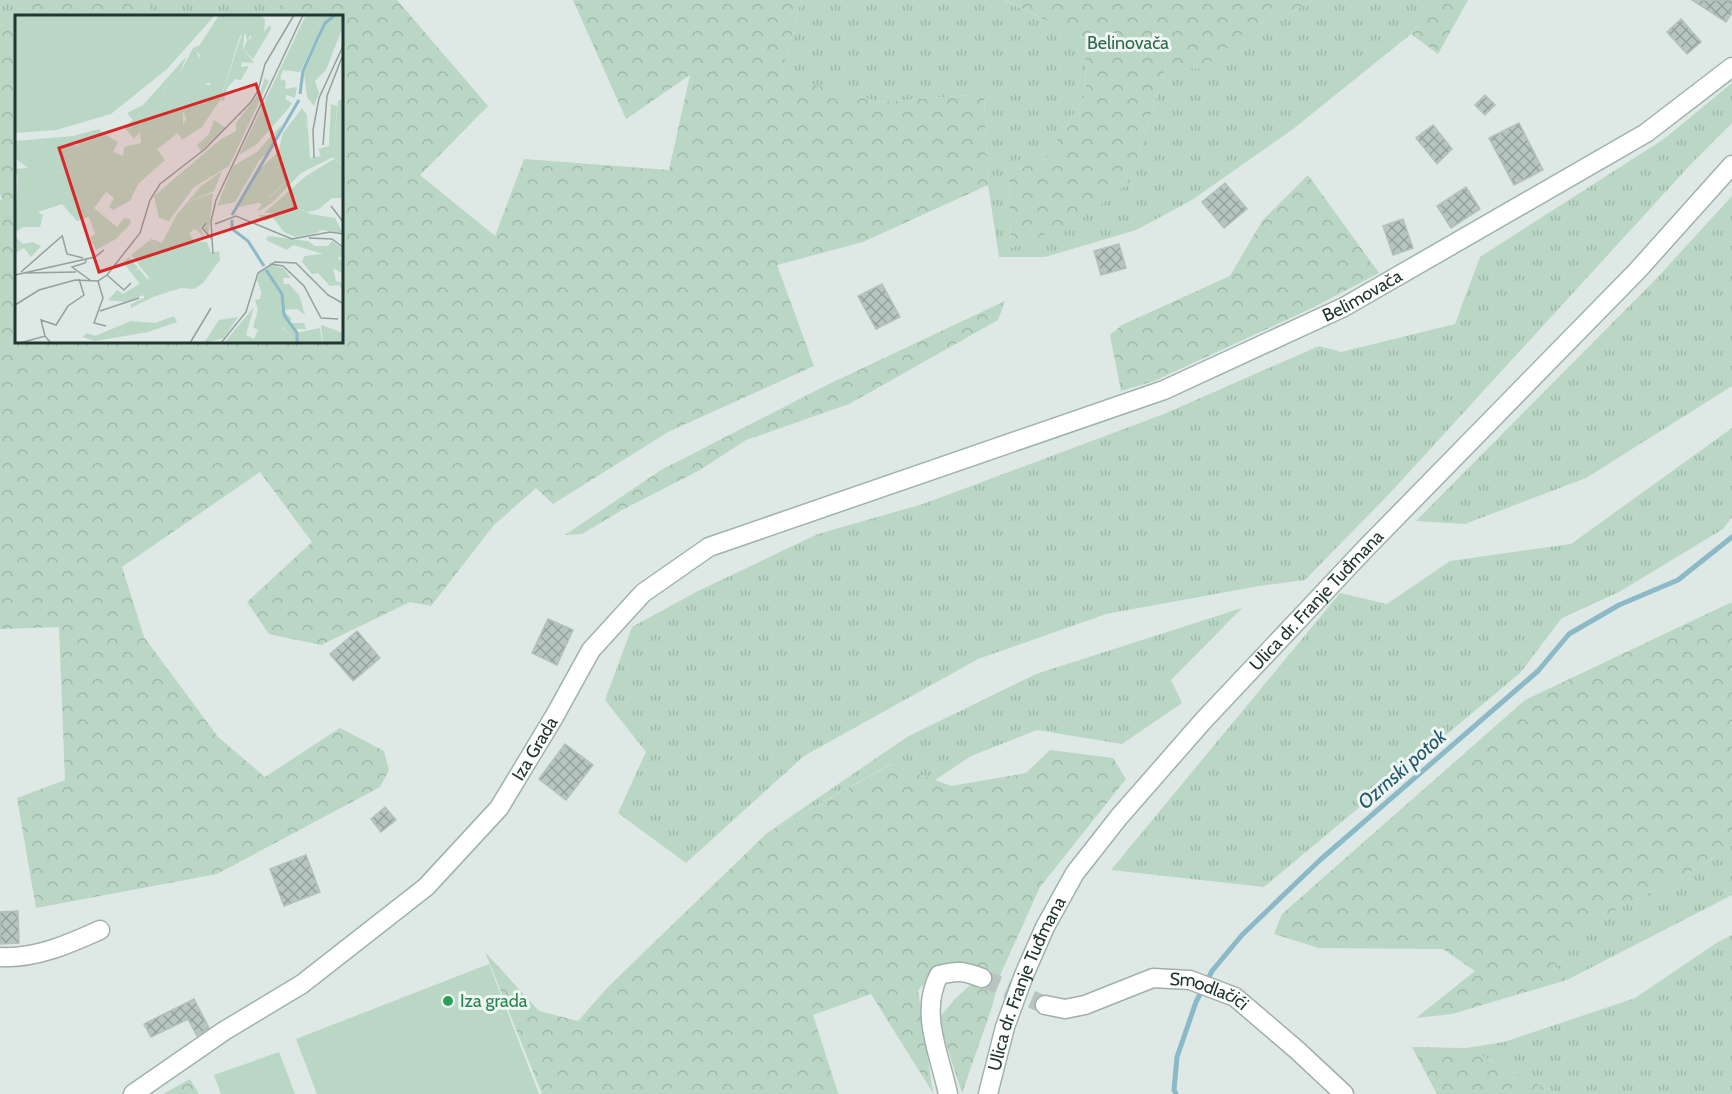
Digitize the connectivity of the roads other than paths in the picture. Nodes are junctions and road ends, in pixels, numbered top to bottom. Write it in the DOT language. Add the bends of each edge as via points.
graph roads {
  1 [pos="1732,67"];
  2 [pos="1732,165"];
  3 [pos="958,461"];
  4 [pos="100,930"];
  5 [pos="0,957"];
  6 [pos="982,978"];
  7 [pos="1045,1005"];
  8 [pos="133,1094"];
  9 [pos="948,1094"];
  10 [pos="988,1094"];
  11 [pos="1344,1094"];
  1 -- 3 [label="street, Belimovača" via="1646,133 1344,307 1164,390"];
  2 -- 10 [label="street, Ulica dr. Franje Tuđmana" via="1637,271 1203,721 1112,826 1075,873 1045,927 1005,1026"];
  3 -- 8 [label="street, Iza Grada" via="710,547 643,593 591,650 499,808 426,887 302,984 224,1031"];
  4 -- 5 [label="street" via="59,948"];
  6 -- 9 [label="street" via="955,971 939,975 933,987 929,1009"];
  7 -- 11 [label="street, Smodlačići" via="1065,1009 1085,1005 1153,978 1190,980 1235,997"];
}
